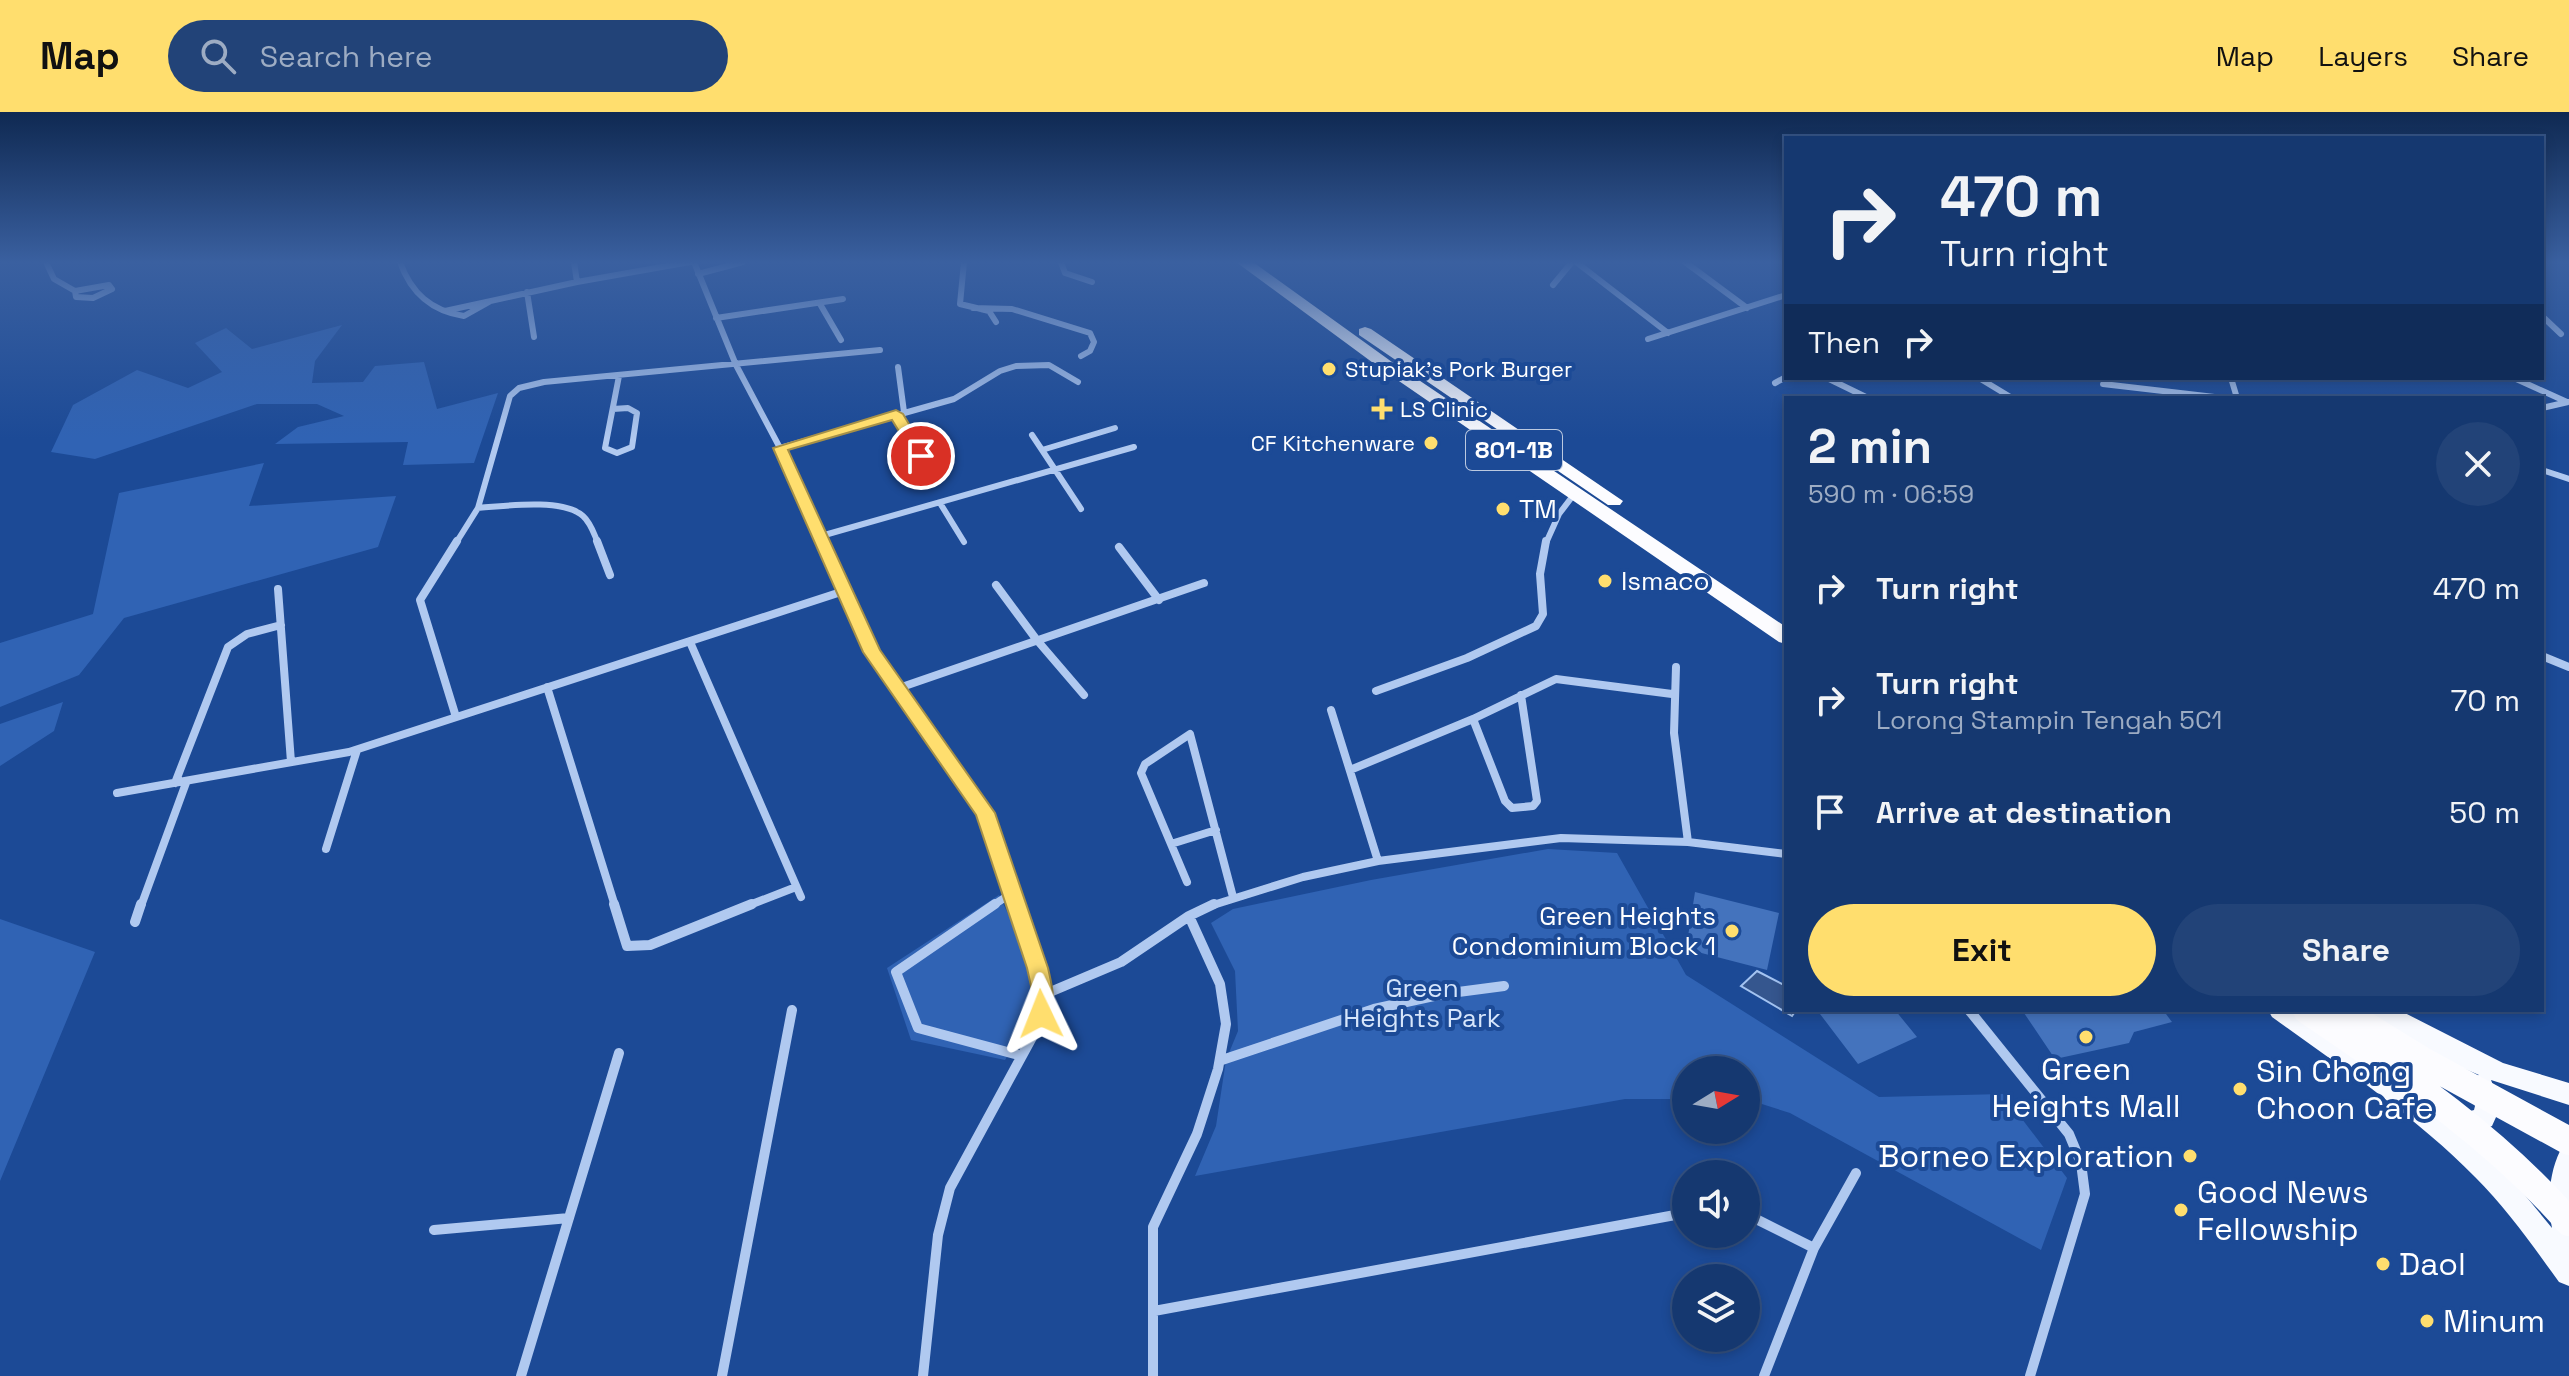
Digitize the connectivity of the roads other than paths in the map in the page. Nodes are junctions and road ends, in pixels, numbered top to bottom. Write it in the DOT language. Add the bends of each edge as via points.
graph roads {
  1 [pos="532,321"];
  2 [pos="717,321"];
  3 [pos="830,321"];
  4 [pos="1051,321"];
  5 [pos="1326,321"];
  6 [pos="1350,321"];
  7 [pos="1652,321"];
  8 [pos="1706,321"];
  9 [pos="2547,321"];
  10 [pos="1668,333"];
  11 [pos="2561,334"];
  12 [pos="534,337"];
  13 [pos="1648,339"];
  14 [pos="841,340"];
  15 [pos="880,350"];
  16 [pos="1081,356"];
  17 [pos="736,365"];
  18 [pos="898,367"];
  19 [pos="1427,374"];
  20 [pos="619,376"];
  21 [pos="1784,378"];
  22 [pos="1831,380"];
  23 [pos="1982,380"];
  24 [pos="2518,380"];
  25 [pos="1078,382"];
  26 [pos="1775,383"];
  27 [pos="2103,384"];
  28 [pos="1431,396"];
  29 [pos="1864,396"];
  30 [pos="2009,396"];
  31 [pos="2206,396"];
  32 [pos="2568,402"];
  33 [pos="2544,408"];
  34 [pos="613,409"];
  35 [pos="900,413"];
  36 [pos="1115,428"];
  37 [pos="1032,435"];
  38 [pos="1134,447"];
  39 [pos="780,448"];
  40 [pos="1042,450"];
  41 [pos="1055,470"];
  42 [pos="2544,471"];
  43 [pos="933,477"];
  44 [pos="2569,479"];
  45 [pos="1575,493"];
  46 [pos="940,503"];
  47 [pos="478,508"];
  48 [pos="1081,509"];
  49 [pos="821,536"];
  50 [pos="964,542"];
  51 [pos="1119,547"];
  52 [pos="610,575"];
  53 [pos="1204,583"];
  54 [pos="996,585"];
  55 [pos="278,589"];
  56 [pos="844,591"];
  57 [pos="1159,600"];
  58 [pos="1784,619"];
  59 [pos="281,625"];
  60 [pos="1784,636"];
  61 [pos="1036,639"];
  62 [pos="690,642"];
  63 [pos="2544,657"];
  64 [pos="1676,667"];
  65 [pos="2569,667"];
  66 [pos="547,687"];
  67 [pos="896,689"];
  68 [pos="1376,691"];
  69 [pos="1672,694"];
  70 [pos="1084,695"];
  71 [pos="1521,695"];
  72 [pos="1331,710"];
  73 [pos="456,717"];
  74 [pos="1473,719"];
  75 [pos="357,750"];
  76 [pos="291,762"];
  77 [pos="1350,770"];
  78 [pos="175,783"];
  79 [pos="186,783"];
  80 [pos="117,793"];
  81 [pos="1216,830"];
  82 [pos="1688,842"];
  83 [pos="1171,844"];
  84 [pos="326,849"];
  85 [pos="1784,854"];
  86 [pos="1378,861"];
  87 [pos="1187,882"];
  88 [pos="796,887"];
  89 [pos="1012,893"];
  90 [pos="801,897"];
  91 [pos="1233,897"];
  92 [pos="1189,916"];
  93 [pos="135,922"];
  94 [pos="1504,986"];
  95 [pos="1043,995"];
  96 [pos="792,1010"];
  97 [pos="1971,1012"];
  98 [pos="2283,1012"];
  99 [pos="2310,1012"];
  100 [pos="2343,1012"];
  101 [pos="2382,1012"];
  102 [pos="2442,1046"];
  103 [pos="619,1053"];
  104 [pos="1022,1056"];
  105 [pos="1222,1060"];
  106 [pos="2569,1094"];
  107 [pos="2422,1114"];
  108 [pos="2569,1141"];
  109 [pos="2569,1159"];
  110 [pos="1856,1173"];
  111 [pos="1672,1216"];
  112 [pos="569,1218"];
  113 [pos="1760,1221"];
  114 [pos="2569,1222"];
  115 [pos="434,1230"];
  116 [pos="2569,1242"];
  117 [pos="1814,1248"];
  118 [pos="2569,1273"];
  119 [pos="1154,1311"];
  120 [pos="521,1376"];
  121 [pos="722,1376"];
  122 [pos="923,1376"];
  123 [pos="1153,1376"];
  124 [pos="1764,1376"];
  125 [pos="2030,1376"];
  1 -- 12 [label="street"];
  2 -- 17 [label="street"];
  3 -- 14 [label="street"];
  4 -- 16 [label="street" via="1090,333 1094,342"];
  5 -- 28 [label="highway, 801-1B"];
  6 -- 19 [label="highway"];
  7 -- 10 [label="street"];
  8 -- 10 [label="street"];
  9 -- 11 [label="street"];
  10 -- 13 [label="street"];
  15 -- 17 [label="street"];
  17 -- 20 [label="street"];
  17 -- 39 [label="street"];
  18 -- 35 [label="street"];
  19 -- 28 [label="main road" via="1417,381"];
  19 -- 58 [label="highway"];
  20 -- 34 [label="street"];
  20 -- 47 [label="street" via="544,382 510,396"];
  21 -- 26 [label="street"];
  22 -- 29 [label="street"];
  23 -- 30 [label="street"];
  24 -- 32 [label="street"];
  25 -- 35 [label="street" via="1049,365 1016,366 954,399"];
  27 -- 31 [label="street"];
  28 -- 45 [label="highway, 801-1B"];
  32 -- 33 [label="street"];
  34 -- 34 [label="street" via="605,448 617,453 632,447 637,413"];
  35 -- 39 [label="street"];
  35 -- 43 [label="street"];
  36 -- 40 [label="street"];
  37 -- 40 [label="street"];
  38 -- 41 [label="street"];
  39 -- 49 [label="street"];
  40 -- 41 [label="street"];
  41 -- 46 [label="street"];
  41 -- 48 [label="street"];
  42 -- 44 [label="street"];
  45 -- 60 [label="highway, 801-1B"];
  45 -- 68 [label="street" via="1543,545 1544,618 1539,626"];
  46 -- 49 [label="street"];
  46 -- 50 [label="street"];
  47 -- 52 [label="street" via="575,510 584,516"];
  47 -- 73 [label="street" via="420,600"];
  49 -- 56 [label="street"];
  51 -- 57 [label="street"];
  53 -- 57 [label="street"];
  54 -- 61 [label="street"];
  55 -- 59 [label="street"];
  56 -- 62 [label="street"];
  56 -- 67 [label="street"];
  57 -- 61 [label="street"];
  59 -- 76 [label="street"];
  59 -- 78 [label="street" via="247,634 228,647"];
  61 -- 67 [label="street"];
  61 -- 70 [label="street"];
  62 -- 66 [label="street"];
  62 -- 88 [label="street"];
  63 -- 65 [label="street"];
  64 -- 69 [label="street"];
  66 -- 73 [label="street"];
  66 -- 88 [label="street" via="627,946 650,945"];
  67 -- 89 [label="street" via="985,813"];
  69 -- 71 [label="street" via="1567,678"];
  69 -- 82 [label="street" via="1673,742"];
  71 -- 74 [label="street"];
  71 -- 74 [label="street" via="1537,801 1533,806 1512,808 1505,801"];
  72 -- 77 [label="street"];
  73 -- 75 [label="street"];
  74 -- 77 [label="street"];
  75 -- 76 [label="street"];
  75 -- 84 [label="street"];
  76 -- 79 [label="street"];
  77 -- 86 [label="street"];
  78 -- 79 [label="street"];
  78 -- 80 [label="street"];
  79 -- 93 [label="street"];
  81 -- 83 [label="street"];
  81 -- 83 [label="street" via="1192,735 1186,734 1141,768"];
  81 -- 91 [label="street"];
  82 -- 85 [label="street"];
  82 -- 86 [label="street" via="1545,839"];
  83 -- 87 [label="street"];
  86 -- 91 [label="street"];
  88 -- 90 [label="street"];
  89 -- 95 [label="street"];
  89 -- 104 [label="street" via="896,972 918,1028"];
  91 -- 92 [label="street"];
  92 -- 95 [label="street" via="1121,962"];
  92 -- 105 [label="street" via="1220,983 1227,1014"];
  94 -- 105 [label="street" via="1374,1009"];
  95 -- 104 [label="street" via="1036,1030"];
  96 -- 121 [label="street"];
  97 -- 125 [label="street" via="2069,1134 2084,1172 2085,1194"];
  98 -- 107 [label="main road"];
  99 -- 114 [label="highway, bridge" via="2474,1128"];
  100 -- 108 [label="highway, bridge"];
  101 -- 102 [label="main road"];
  102 -- 106 [label="main road"];
  102 -- 107 [label="main road" via="2481,1085 2488,1106 2483,1118 2463,1127"];
  103 -- 112 [label="street"];
  104 -- 122 [label="street" via="950,1188 938,1235"];
  105 -- 119 [label="street" via="1189,1154 1158,1206 1151,1245"];
  107 -- 118 [label="main road" via="2485,1169"];
  109 -- 116 [label="main road" via="2562,1199"];
  110 -- 117 [label="street"];
  111 -- 119 [label="street"];
  112 -- 115 [label="street"];
  112 -- 120 [label="street"];
  113 -- 117 [label="street"];
  117 -- 124 [label="street"];
  119 -- 123 [label="street"];
}
